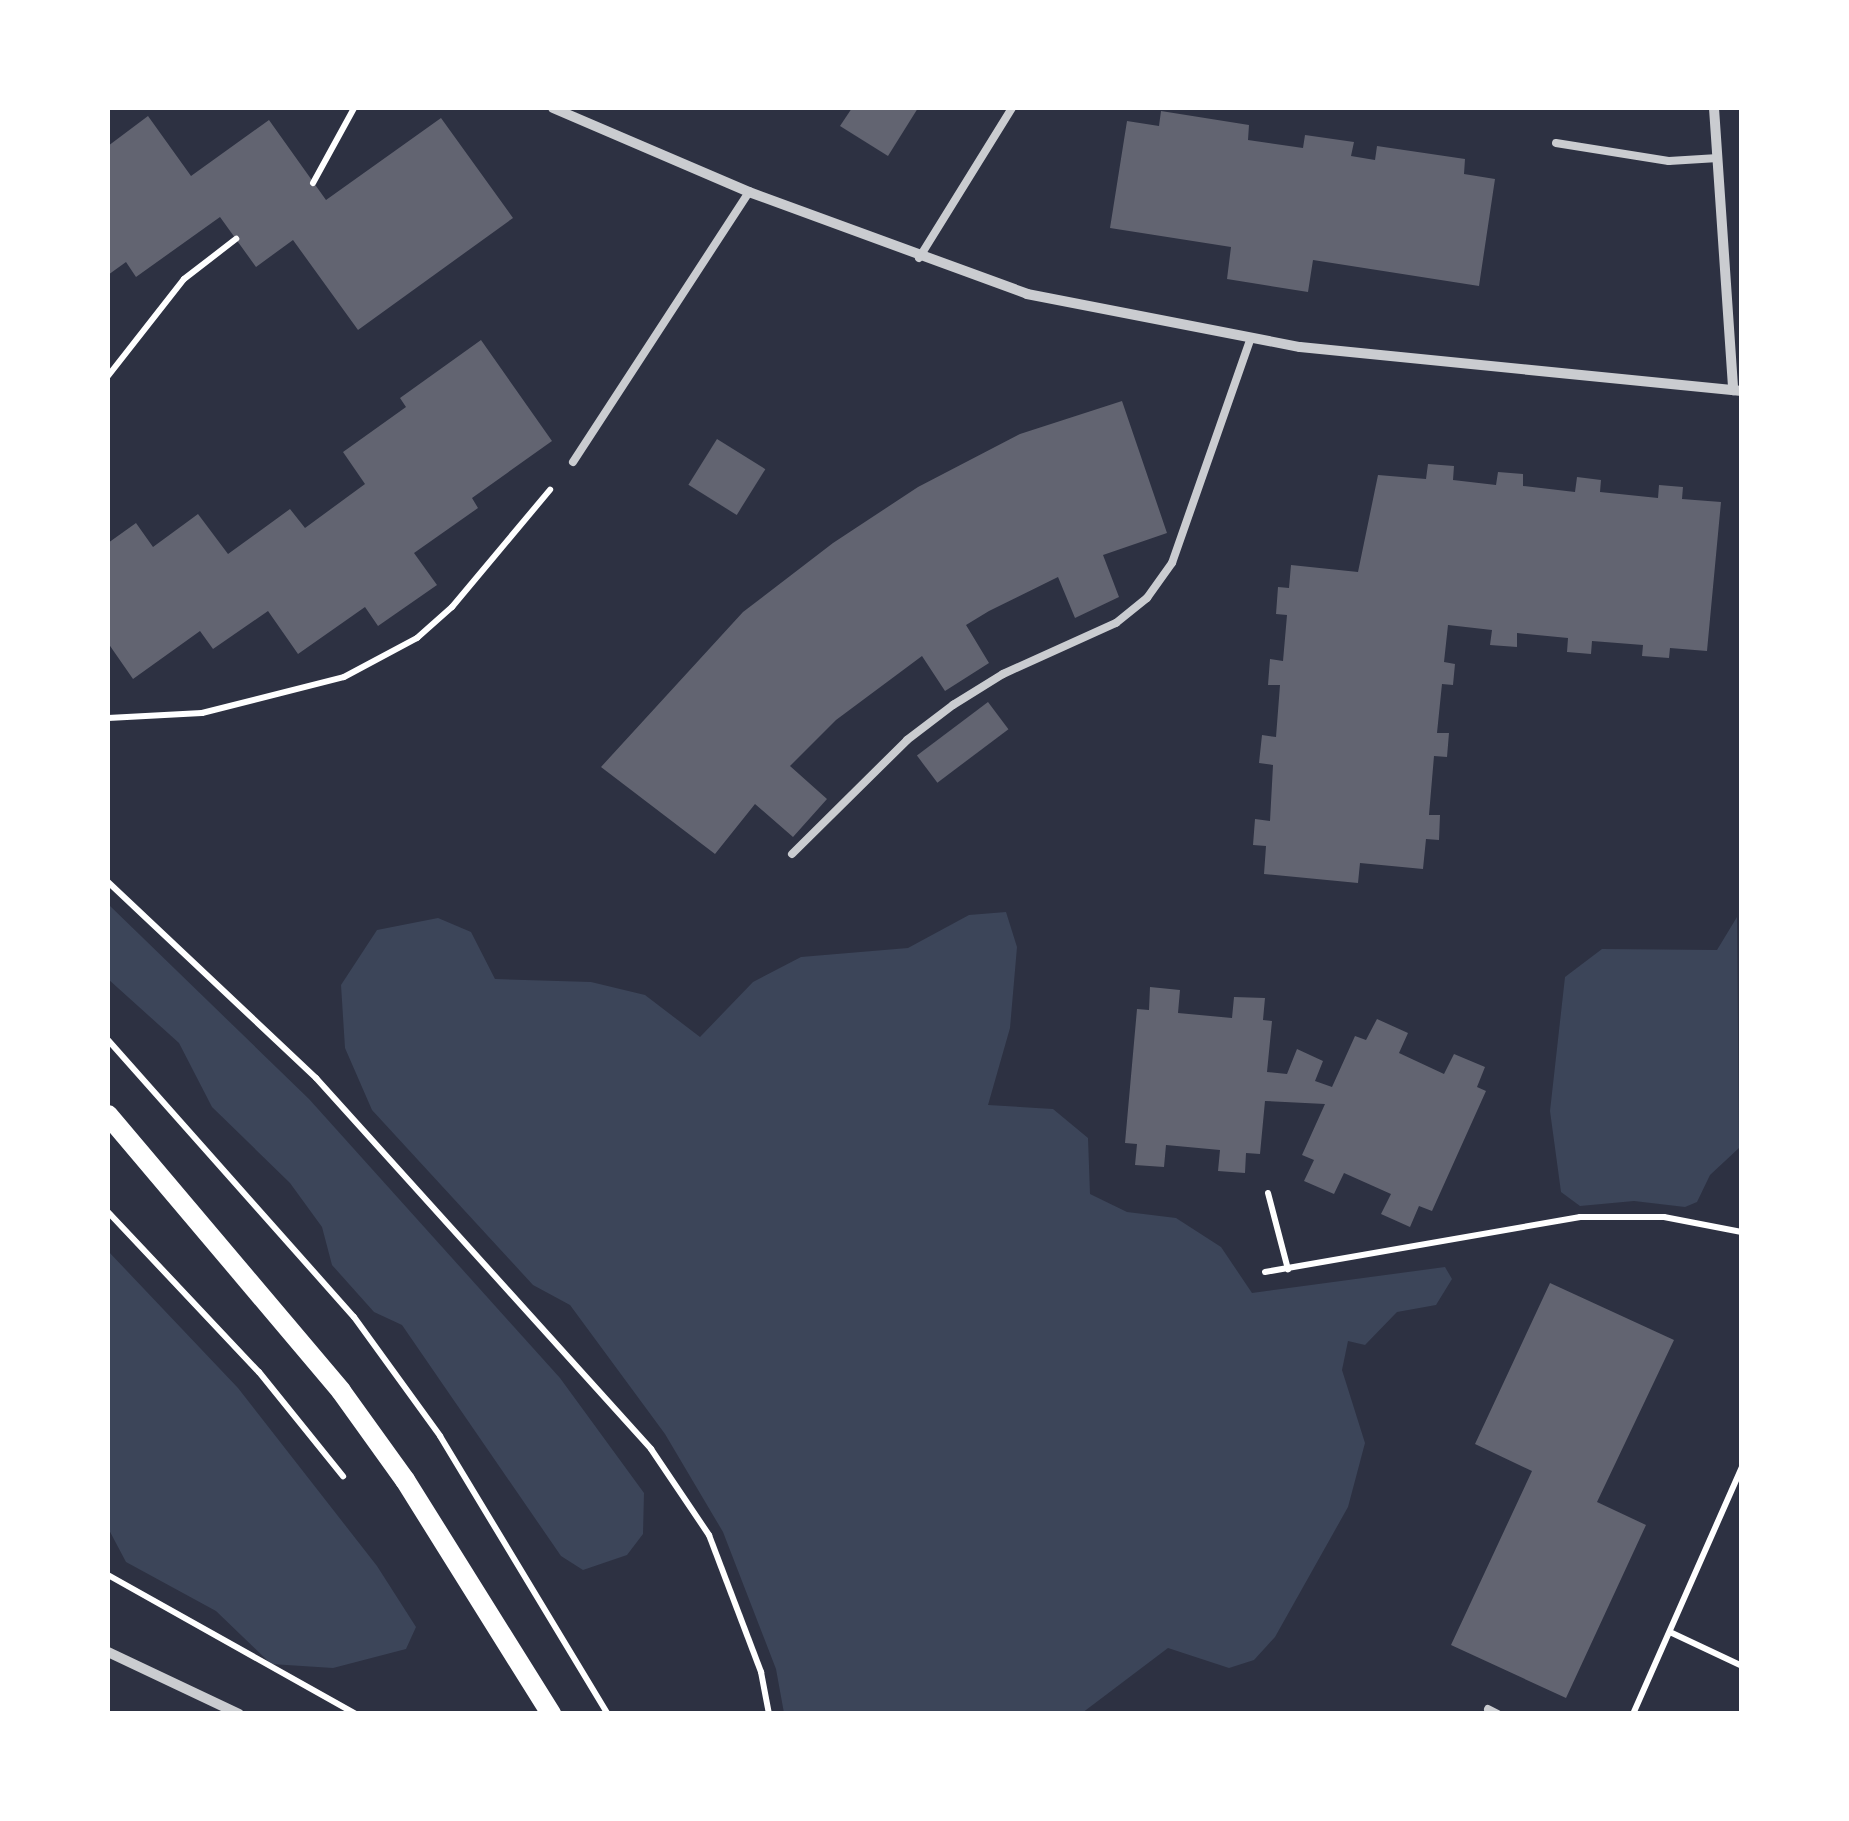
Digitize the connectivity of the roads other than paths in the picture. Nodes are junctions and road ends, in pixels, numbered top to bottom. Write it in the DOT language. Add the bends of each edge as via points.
graph roads {
  1 [pos="553,108"];
  2 [pos="1012,108"];
  3 [pos="1714,108"];
  4 [pos="1556,143"];
  5 [pos="1718,158"];
  6 [pos="748,192"];
  7 [pos="919,258"];
  8 [pos="1252,338"];
  9 [pos="1738,390"];
  10 [pos="573,462"];
  11 [pos="792,854"];
  12 [pos="108,1115"];
  13 [pos="108,1652"];
  14 [pos="1488,1709"];
  15 [pos="239,1714"];
  16 [pos="550,1714"];
  17 [pos="1498,1714"];
  1 -- 6 [label="street"];
  2 -- 7 [label="lane"];
  3 -- 5 [label="street"];
  4 -- 5 [label="lane" via="1669,161"];
  5 -- 9 [label="street"];
  6 -- 7 [label="street"];
  6 -- 10 [label="lane"];
  7 -- 8 [label="street" via="1028,294"];
  8 -- 9 [label="street"];
  8 -- 11 [label="lane" via="1172,563 1147,598 1116,622 1002,674 953,705 850,793"];
  12 -- 16 [label="main road" via="342,1391 473,1585"];
  13 -- 15 [label="street"];
  14 -- 17 [label="lane"];
}
